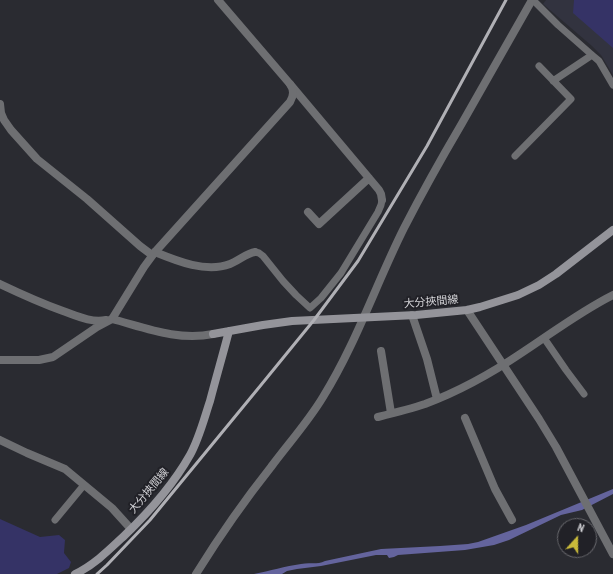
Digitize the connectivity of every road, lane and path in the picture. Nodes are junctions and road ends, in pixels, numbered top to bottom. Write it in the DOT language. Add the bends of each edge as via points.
graph roads {
  1 [pos="218,0"];
  2 [pos="532,0"];
  3 [pos="592,55"];
  4 [pos="539,66"];
  5 [pos="553,81"];
  6 [pos="290,84"];
  7 [pos="613,84"];
  8 [pos="0,104"];
  9 [pos="515,156"];
  10 [pos="369,178"];
  11 [pos="382,200"];
  12 [pos="308,212"];
  13 [pos="613,230"];
  14 [pos="255,252"];
  15 [pos="153,253"];
  16 [pos="0,284"];
  17 [pos="613,295"];
  18 [pos="467,310"];
  19 [pos="412,315"];
  20 [pos="364,318"];
  21 [pos="112,319"];
  22 [pos="230,331"];
  23 [pos="214,334"];
  24 [pos="544,338"];
  25 [pos="381,351"];
  26 [pos="0,360"];
  27 [pos="503,365"];
  28 [pos="584,394"];
  29 [pos="437,399"];
  30 [pos="392,413"];
  31 [pos="378,417"];
  32 [pos="465,418"];
  33 [pos="0,440"];
  34 [pos="84,485"];
  35 [pos="55,520"];
  36 [pos="512,520"];
  37 [pos="131,529"];
  38 [pos="613,554"];
  39 [pos="75,574"];
  40 [pos="196,574"];
  1 -- 6 [label="street"];
  2 -- 3 [label="lane"];
  2 -- 20 [label="street" via="423,192"];
  3 -- 5 [label="lane"];
  3 -- 7 [label="lane"];
  4 -- 5 [label="lane"];
  5 -- 9 [label="lane" via="571,99"];
  6 -- 10 [label="street"];
  6 -- 15 [label="street" via="293,97 290,102"];
  8 -- 15 [label="street" via="4,120 37,159 140,246"];
  10 -- 11 [label="street" via="379,190"];
  10 -- 12 [label="street" via="319,224"];
  11 -- 14 [label="lane" via="378,212 341,273 310,308 264,256"];
  13 -- 18 [label="main road, 大分挾間線" via="539,285 518,295"];
  14 -- 15 [label="street" via="218,267 186,263"];
  15 -- 21 [label="street"];
  16 -- 21 [label="street" via="83,318 96,321"];
  17 -- 24 [label="street"];
  18 -- 19 [label="main road, 大分挾間線"];
  18 -- 27 [label="street"];
  19 -- 20 [label="main road, 大分挾間線"];
  19 -- 29 [label="street"];
  20 -- 22 [label="main road, 大分挾間線" via="292,321"];
  20 -- 40 [label="street" via="338,373 322,399 238,510"];
  21 -- 23 [label="street" via="176,336"];
  21 -- 26 [label="street" via="53,357 39,360"];
  22 -- 23 [label="main road, 大分挾間線"];
  22 -- 37 [label="main road, 大分挾間線" via="206,414 190,454 162,496"];
  24 -- 27 [label="street"];
  24 -- 28 [label="lane"];
  25 -- 30 [label="street"];
  27 -- 29 [label="street"];
  27 -- 38 [label="street" via="556,447"];
  29 -- 30 [label="street"];
  30 -- 31 [label="street"];
  32 -- 36 [label="street"];
  33 -- 34 [label="street" via="65,469"];
  34 -- 35 [label="lane"];
  34 -- 37 [label="street" via="112,508"];
  37 -- 39 [label="main road, 大分挾間線" via="96,561"];
}
